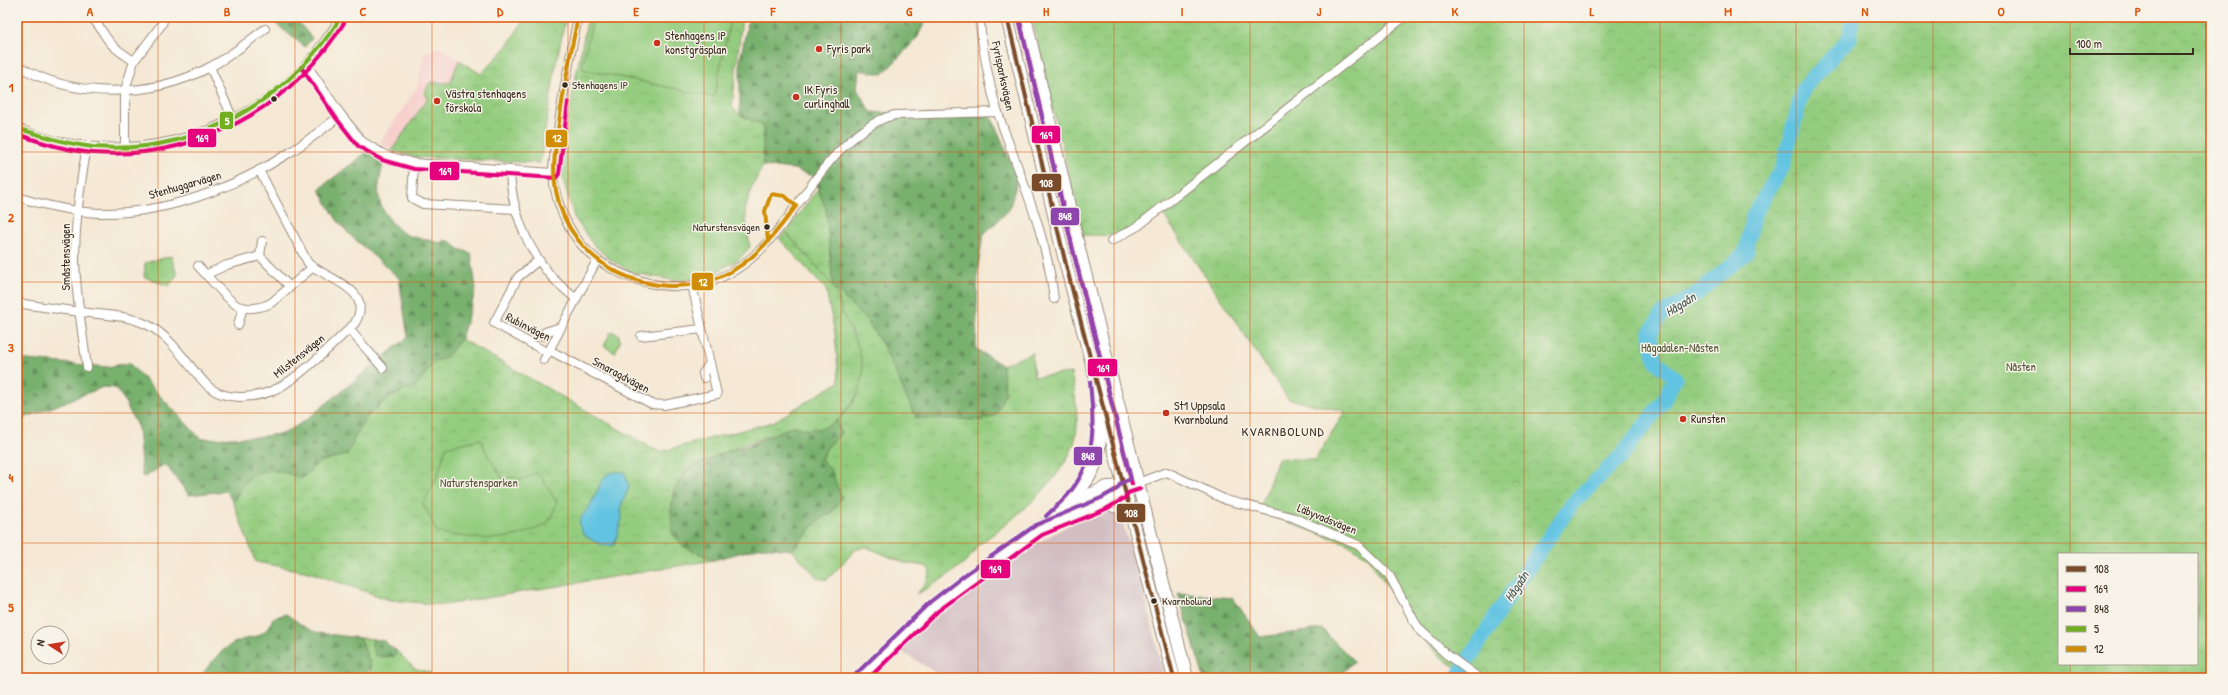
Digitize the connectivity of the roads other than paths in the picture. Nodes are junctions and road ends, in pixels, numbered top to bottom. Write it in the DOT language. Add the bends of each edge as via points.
graph roads {
  1 [pos="91,17"];
  2 [pos="164,17"];
  3 [pos="342,17"];
  4 [pos="578,17"];
  5 [pos="979,17"];
  6 [pos="1007,17"];
  7 [pos="1024,17"];
  8 [pos="1404,17"];
  9 [pos="265,29"];
  10 [pos="134,61"];
  11 [pos="306,64"];
  12 [pos="17,65"];
  13 [pos="210,67"];
  14 [pos="125,90"];
  15 [pos="998,112"];
  16 [pos="340,115"];
  17 [pos="233,119"];
  18 [pos="17,128"];
  19 [pos="87,147"];
  20 [pos="125,148"];
  21 [pos="414,163"];
  22 [pos="258,170"];
  23 [pos="510,171"];
  24 [pos="553,173"];
  25 [pos="17,197"];
  26 [pos="515,209"];
  27 [pos="78,211"];
  28 [pos="262,241"];
  29 [pos="1111,241"];
  30 [pos="260,256"];
  31 [pos="539,260"];
  32 [pos="598,260"];
  33 [pos="198,266"];
  34 [pos="313,267"];
  35 [pos="207,274"];
  36 [pos="692,285"];
  37 [pos="290,287"];
  38 [pos="576,299"];
  39 [pos="1054,299"];
  40 [pos="17,303"];
  41 [pos="243,307"];
  42 [pos="79,312"];
  43 [pos="238,325"];
  44 [pos="561,327"];
  45 [pos="349,329"];
  46 [pos="702,329"];
  47 [pos="543,336"];
  48 [pos="641,336"];
  49 [pos="547,354"];
  50 [pos="710,363"];
  51 [pos="87,367"];
  52 [pos="383,368"];
  53 [pos="1095,376"];
  54 [pos="704,378"];
  55 [pos="1138,484"];
  56 [pos="1124,488"];
  57 [pos="1104,504"];
  58 [pos="1065,506"];
  59 [pos="1131,517"];
  60 [pos="1039,530"];
  61 [pos="860,678"];
  62 [pos="1174,678"];
  63 [pos="1187,678"];
  64 [pos="1479,678"];
  1 -- 10 [label="street" via="113,46"];
  2 -- 10 [label="street" via="162,24"];
  3 -- 11 [label="street"];
  4 -- 24 [label="street" via="562,103"];
  5 -- 15 [label="street, Fyrisparksvägen"];
  6 -- 53 [label="main road"];
  7 -- 55 [label="main road"];
  8 -- 29 [label="street" via="1138,226"];
  9 -- 13 [label="street"];
  10 -- 14 [label="street"];
  11 -- 16 [label="street"];
  11 -- 17 [label="street" via="264,101"];
  12 -- 14 [label="street" via="70,86"];
  13 -- 14 [label="street" via="167,83"];
  13 -- 17 [label="street"];
  14 -- 20 [label="street"];
  15 -- 36 [label="street" via="895,115 873,124 840,149 775,235 751,258 722,277"];
  15 -- 39 [label="street, Fyrisparksvägen" via="1034,209 1050,264"];
  16 -- 21 [label="street" via="372,148 385,155"];
  16 -- 22 [label="street, Stenhuggarvägen" via="290,153"];
  17 -- 20 [label="street" via="176,140"];
  18 -- 19 [label="street"];
  19 -- 20 [label="street"];
  19 -- 27 [label="street, Småstensvägen"];
  21 -- 23 [label="street"];
  21 -- 26 [label="street" via="412,198 423,204"];
  22 -- 27 [label="street, Stenhuggarvägen" via="202,195 155,207 124,212"];
  22 -- 34 [label="street, Milstensvägen" via="300,251"];
  23 -- 24 [label="street"];
  23 -- 26 [label="street"];
  24 -- 32 [label="street" via="556,192 566,220 584,249"];
  25 -- 27 [label="street, Stenhuggarvägen"];
  26 -- 31 [label="street"];
  27 -- 42 [label="street, Småstensvägen" via="76,260"];
  28 -- 30 [label="street"];
  30 -- 35 [label="street" via="227,265"];
  30 -- 37 [label="street"];
  31 -- 38 [label="street" via="551,277"];
  31 -- 49 [label="street, Rubinvägen" via="518,277 494,323"];
  32 -- 36 [label="street" via="626,276 641,281 674,286"];
  32 -- 38 [label="street, Rubinvägen"];
  33 -- 35 [label="street"];
  34 -- 37 [label="street"];
  34 -- 45 [label="street, Milstensvägen" via="349,288 358,299 360,314"];
  35 -- 41 [label="street" via="233,303"];
  36 -- 46 [label="street, Smaragdvägen"];
  37 -- 41 [label="street" via="265,307"];
  38 -- 44 [label="street, Rubinvägen"];
  40 -- 42 [label="street, Milstensvägen"];
  41 -- 43 [label="street"];
  42 -- 45 [label="street, Milstensvägen" via="123,316 148,325 171,343 211,388 231,396 242,397 278,388"];
  42 -- 51 [label="street, Småstensvägen"];
  44 -- 47 [label="street" via="545,332"];
  44 -- 49 [label="street, Rubinvägen"];
  45 -- 52 [label="street"];
  46 -- 48 [label="street"];
  46 -- 50 [label="street, Smaragdvägen"];
  49 -- 50 [label="street, Smaragdvägen" via="645,402 659,405 717,394"];
  50 -- 54 [label="street" via="703,373"];
  53 -- 56 [label="main road"];
  53 -- 58 [label="main road" via="1100,428 1098,452 1089,478"];
  55 -- 56 [label="main road"];
  55 -- 63 [label="main road"];
  55 -- 64 [label="street, Läbyvadsvägen" via="1167,472 1226,500 1292,517 1358,545 1389,576 1418,628"];
  56 -- 57 [label="main road" via="1121,493"];
  56 -- 58 [label="main road" via="1107,488"];
  56 -- 59 [label="main road"];
  57 -- 59 [label="main road" via="1118,507"];
  57 -- 60 [label="main road"];
  58 -- 60 [label="main road"];
  59 -- 62 [label="main road"];
  60 -- 61 [label="main road" via="934,606"];
}
